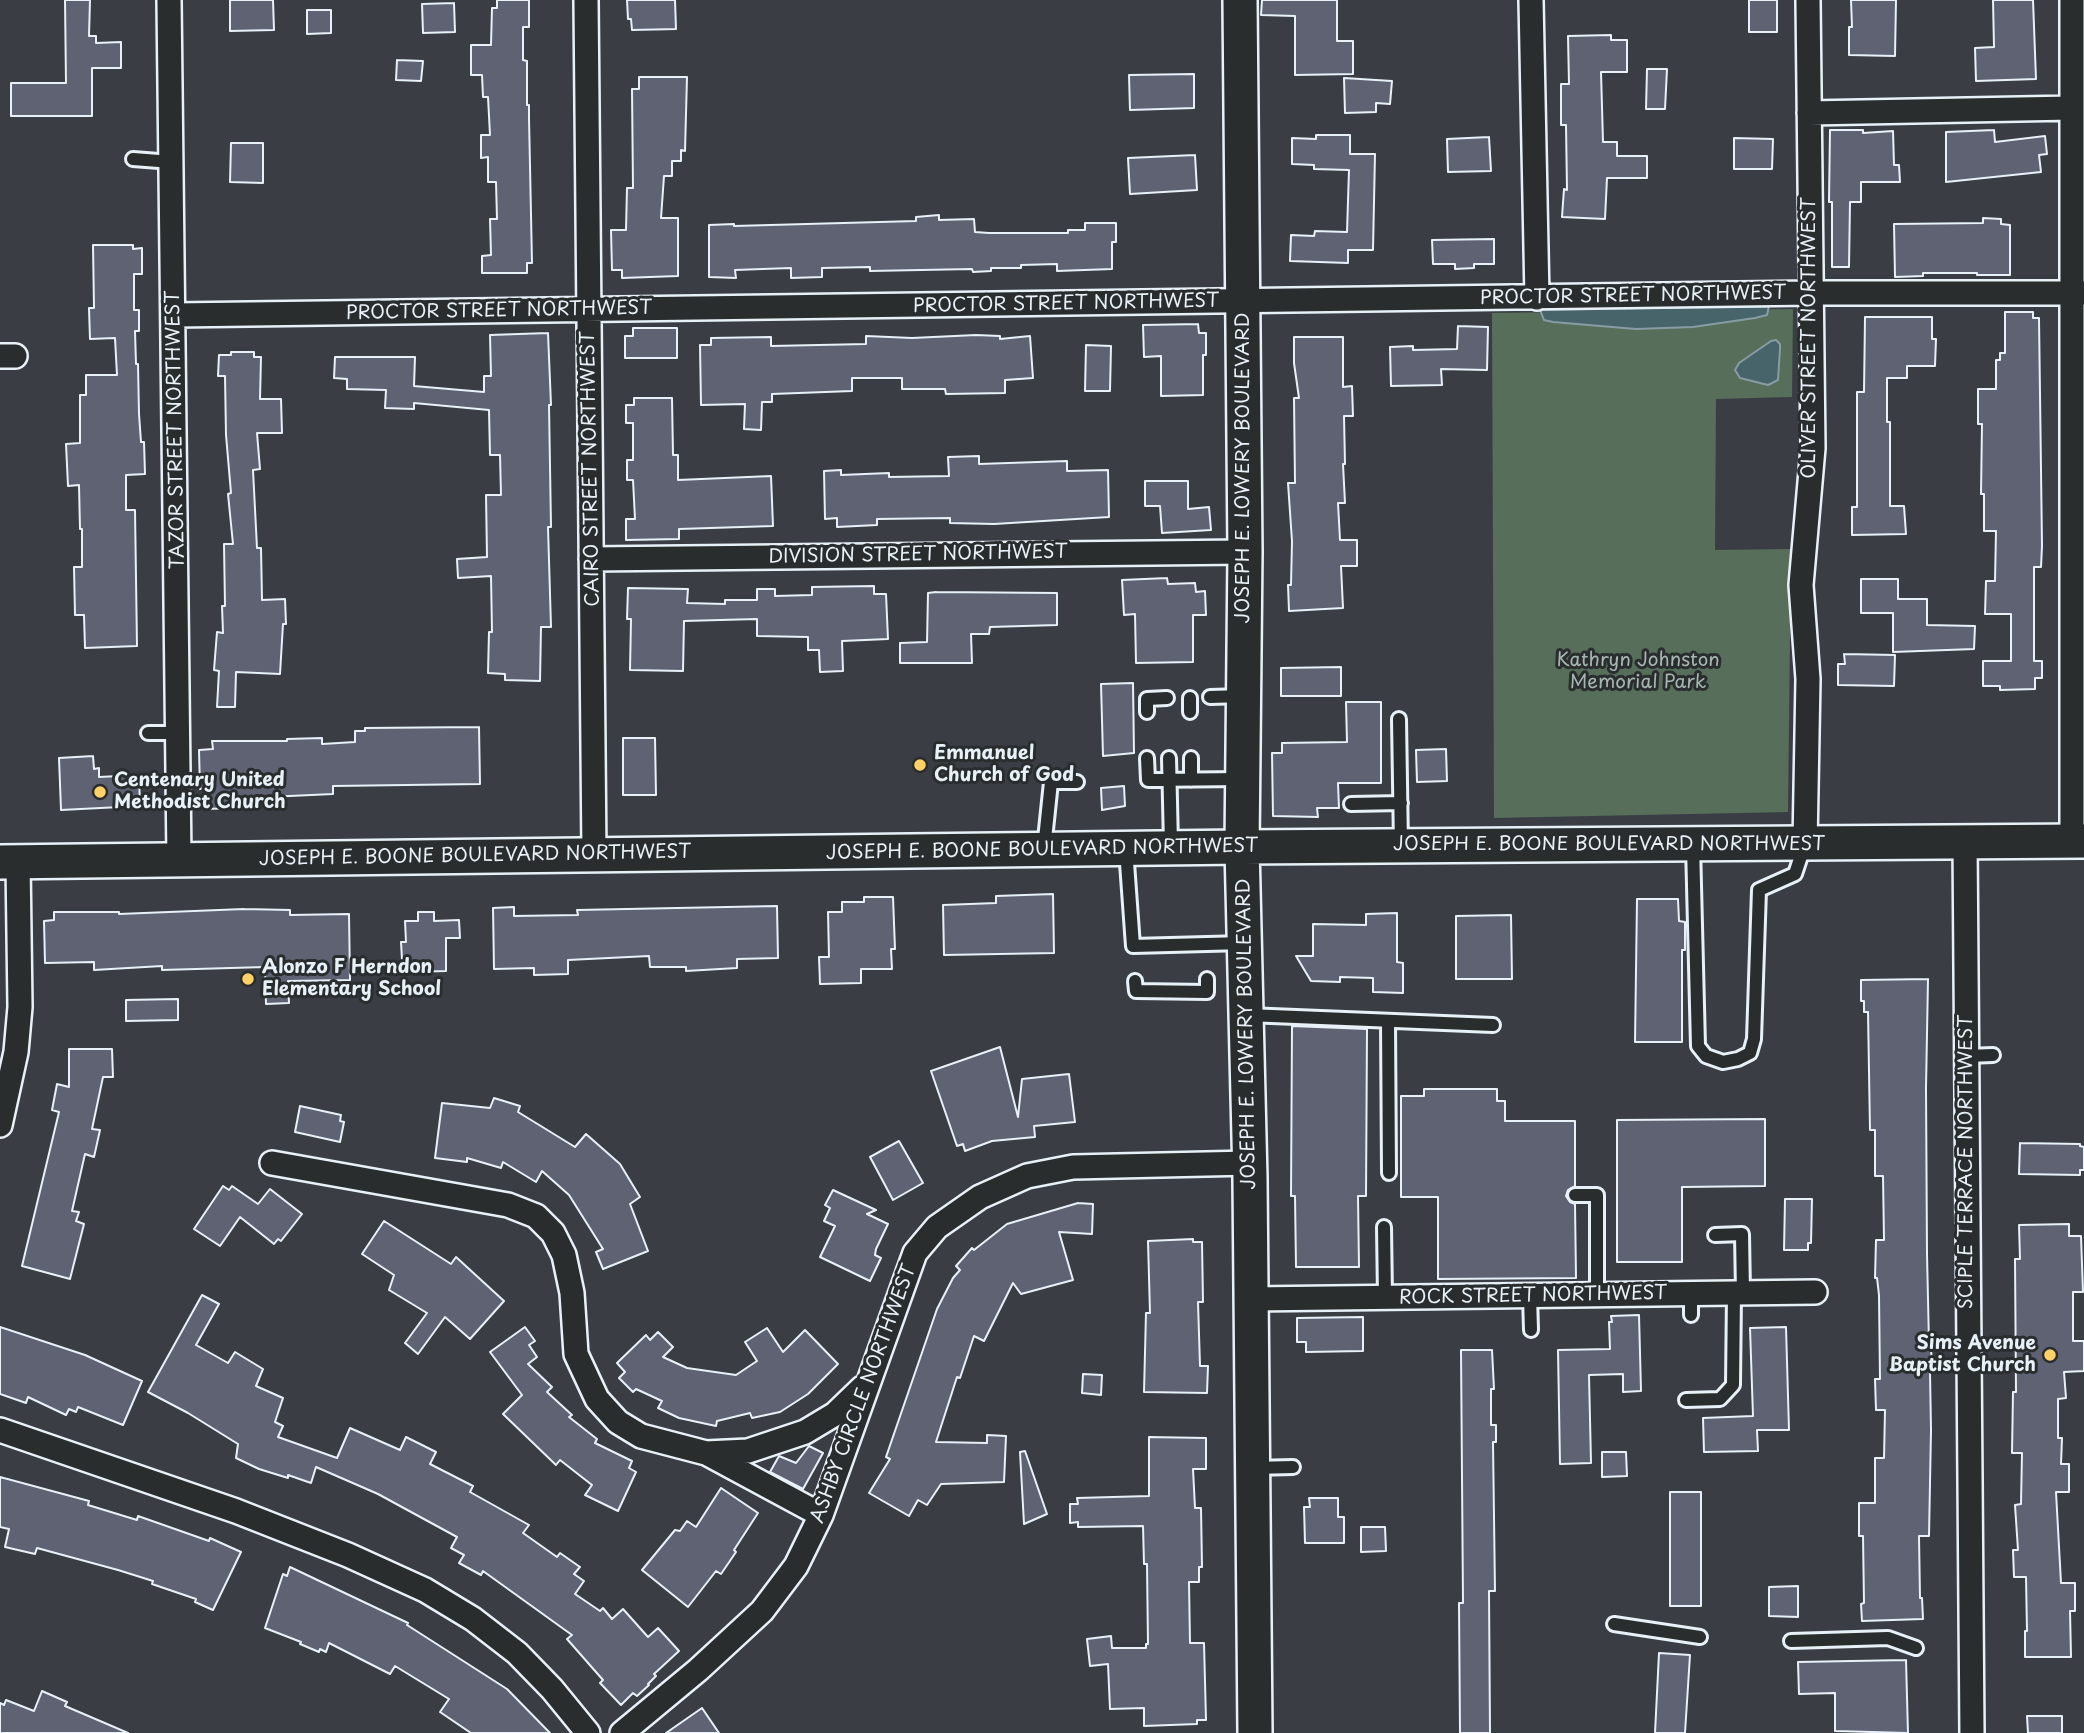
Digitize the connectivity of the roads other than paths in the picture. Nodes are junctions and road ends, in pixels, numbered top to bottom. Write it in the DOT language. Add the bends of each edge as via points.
graph roads {
  1 [pos="170,0"];
  2 [pos="586,0"];
  3 [pos="1240,0"];
  4 [pos="1531,0"];
  5 [pos="1808,0"];
  6 [pos="2072,0"];
  7 [pos="2072,108"];
  8 [pos="1809,113"];
  9 [pos="133,159"];
  10 [pos="172,162"];
  11 [pos="2078,216"];
  12 [pos="1812,293"];
  13 [pos="2078,293"];
  14 [pos="1537,298"];
  15 [pos="1243,302"];
  16 [pos="589,310"];
  17 [pos="175,314"];
  18 [pos="1245,552"];
  19 [pos="592,559"];
  20 [pos="1244,696"];
  21 [pos="1210,697"];
  22 [pos="1167,698"];
  23 [pos="1190,698"];
  24 [pos="1147,712"];
  25 [pos="1190,712"];
  26 [pos="1399,719"];
  27 [pos="148,733"];
  28 [pos="178,733"];
  29 [pos="1147,758"];
  30 [pos="1169,758"];
  31 [pos="1191,758"];
  32 [pos="1243,779"];
  33 [pos="1169,780"];
  34 [pos="1191,780"];
  35 [pos="1077,782"];
  36 [pos="1401,803"];
  37 [pos="1351,804"];
  38 [pos="2078,841"];
  39 [pos="1965,842"];
  40 [pos="1805,844"];
  41 [pos="1693,845"];
  42 [pos="1242,847"];
  43 [pos="1402,847"];
  44 [pos="1126,848"];
  45 [pos="1171,848"];
  46 [pos="1044,849"];
  47 [pos="594,855"];
  48 [pos="179,860"];
  49 [pos="9,862"];
  50 [pos="1244,943"];
  51 [pos="1207,979"];
  52 [pos="1135,981"];
  53 [pos="1246,1015"];
  54 [pos="1388,1021"];
  55 [pos="1493,1026"];
  56 [pos="1993,1055"];
  57 [pos="1967,1056"];
  58 [pos="1,1117"];
  59 [pos="272,1163"];
  60 [pos="1250,1163"];
  61 [pos="1389,1173"];
  62 [pos="1575,1195"];
  63 [pos="1384,1227"];
  64 [pos="1715,1235"];
  65 [pos="1815,1292"];
  66 [pos="1738,1293"];
  67 [pos="1597,1295"];
  68 [pos="1531,1296"];
  69 [pos="1385,1297"];
  70 [pos="1251,1299"];
  71 [pos="1531,1330"];
  72 [pos="867,1383"];
  73 [pos="1686,1400"];
  74 [pos="0,1430"];
  75 [pos="706,1453"];
  76 [pos="1293,1467"];
  77 [pos="1252,1468"];
  78 [pos="821,1515"];
  79 [pos="1614,1623"];
  80 [pos="1700,1637"];
  81 [pos="1791,1641"];
  82 [pos="1916,1648"];
  83 [pos="588,1733"];
  84 [pos="622,1733"];
  85 [pos="1255,1733"];
  86 [pos="1972,1733"];
  1 -- 10 [label="street, TAZOR STREET NORTHWEST"];
  2 -- 16 [label="street, CAIRO STREET NORTHWEST"];
  3 -- 15 [label="main road, JOSEPH E. LOWERY BOULEVARD"];
  4 -- 14 [label="street"];
  5 -- 8 [label="street, OLIVER STREET NORTHWEST"];
  6 -- 7 [label="street"];
  7 -- 8 [label="street"];
  7 -- 11 [label="street"];
  8 -- 12 [label="street, OLIVER STREET NORTHWEST"];
  9 -- 10 [label="lane"];
  10 -- 17 [label="street, TAZOR STREET NORTHWEST"];
  11 -- 13 [label="street"];
  12 -- 13 [label="street, PROCTOR STREET NORTHWEST"];
  12 -- 14 [label="street, PROCTOR STREET NORTHWEST"];
  12 -- 40 [label="street, OLIVER STREET NORTHWEST" via="1813,448 1801,585 1808,679"];
  13 -- 38 [label="street"];
  14 -- 15 [label="street, PROCTOR STREET NORTHWEST"];
  15 -- 16 [label="street, PROCTOR STREET NORTHWEST"];
  15 -- 18 [label="main road, JOSEPH E. LOWERY BOULEVARD"];
  16 -- 17 [label="street, PROCTOR STREET NORTHWEST"];
  16 -- 19 [label="street, CAIRO STREET NORTHWEST"];
  17 -- 28 [label="street, TAZOR STREET NORTHWEST"];
  18 -- 19 [label="street, DIVISION STREET NORTHWEST"];
  18 -- 20 [label="main road, JOSEPH E. LOWERY BOULEVARD"];
  19 -- 47 [label="street, CAIRO STREET NORTHWEST"];
  20 -- 21 [label="lane"];
  20 -- 32 [label="main road, JOSEPH E. LOWERY BOULEVARD"];
  22 -- 24 [label="lane" via="1147,699"];
  23 -- 25 [label="lane"];
  26 -- 36 [label="lane"];
  27 -- 28 [label="lane"];
  28 -- 48 [label="street, TAZOR STREET NORTHWEST"];
  29 -- 33 [label="lane" via="1148,780"];
  30 -- 33 [label="lane"];
  31 -- 34 [label="lane"];
  32 -- 34 [label="lane"];
  32 -- 42 [label="main road, JOSEPH E. LOWERY BOULEVARD"];
  33 -- 34 [label="lane"];
  33 -- 45 [label="lane"];
  35 -- 46 [label="lane" via="1051,782"];
  36 -- 37 [label="lane"];
  36 -- 43 [label="lane"];
  38 -- 39 [label="main road, JOSEPH E. BOONE BOULEVARD NORTHWEST"];
  39 -- 40 [label="main road, JOSEPH E. BOONE BOULEVARD NORTHWEST"];
  39 -- 57 [label="street, SCIPLE TERRACE NORTHWEST"];
  40 -- 41 [label="main road, JOSEPH E. BOONE BOULEVARD NORTHWEST"];
  40 -- 41 [label="lane" via="1795,874 1759,890 1754,1040 1750,1053 1723,1062 1706,1056 1698,1046"];
  41 -- 43 [label="main road, JOSEPH E. BOONE BOULEVARD NORTHWEST"];
  42 -- 43 [label="main road, JOSEPH E. BOONE BOULEVARD NORTHWEST"];
  42 -- 45 [label="main road, JOSEPH E. BOONE BOULEVARD NORTHWEST"];
  42 -- 50 [label="main road, JOSEPH E. LOWERY BOULEVARD"];
  44 -- 45 [label="main road, JOSEPH E. BOONE BOULEVARD NORTHWEST"];
  44 -- 46 [label="main road, JOSEPH E. BOONE BOULEVARD NORTHWEST"];
  44 -- 50 [label="lane" via="1133,952 1206,950"];
  46 -- 47 [label="main road, JOSEPH E. BOONE BOULEVARD NORTHWEST"];
  47 -- 48 [label="main road, JOSEPH E. BOONE BOULEVARD NORTHWEST"];
  48 -- 49 [label="main road, JOSEPH E. BOONE BOULEVARD NORTHWEST"];
  49 -- 58 [label="street" via="20,1007 16,1052"];
  50 -- 53 [label="main road, JOSEPH E. LOWERY BOULEVARD"];
  51 -- 52 [label="lane" via="1207,992 1184,986 1136,990"];
  53 -- 54 [label="lane"];
  53 -- 60 [label="main road, JOSEPH E. LOWERY BOULEVARD"];
  54 -- 55 [label="lane"];
  54 -- 61 [label="lane"];
  56 -- 57 [label="lane"];
  57 -- 86 [label="street, SCIPLE TERRACE NORTHWEST"];
  59 -- 75 [label="street" via="508,1205 536,1216 553,1233 564,1255 576,1354 597,1399 618,1422 641,1436"];
  60 -- 70 [label="main road, JOSEPH E. LOWERY BOULEVARD"];
  60 -- 72 [label="street, ASHBY CIRCLE NORTHWEST" via="1073,1167 1027,1177 980,1197 937,1227 915,1254"];
  62 -- 67 [label="lane" via="1597,1195"];
  63 -- 69 [label="lane"];
  64 -- 66 [label="lane" via="1742,1234"];
  65 -- 66 [label="street, ROCK STREET NORTHWEST"];
  66 -- 67 [label="street, ROCK STREET NORTHWEST" via="1691,1304"];
  66 -- 73 [label="lane" via="1733,1385 1720,1399"];
  67 -- 68 [label="street, ROCK STREET NORTHWEST"];
  68 -- 69 [label="street, ROCK STREET NORTHWEST"];
  68 -- 71 [label="lane"];
  69 -- 70 [label="street, ROCK STREET NORTHWEST"];
  70 -- 77 [label="main road, JOSEPH E. LOWERY BOULEVARD"];
  72 -- 75 [label="street" via="835,1415 805,1432 748,1451"];
  72 -- 78 [label="street, ASHBY CIRCLE NORTHWEST"];
  74 -- 83 [label="street" via="236,1511 425,1590 517,1653"];
  75 -- 78 [label="street"];
  76 -- 77 [label="lane"];
  77 -- 85 [label="main road, JOSEPH E. LOWERY BOULEVARD"];
  78 -- 84 [label="street, ASHBY CIRCLE NORTHWEST" via="796,1566 762,1611"];
  79 -- 80 [label="lane"];
  81 -- 82 [label="lane" via="1888,1638"];
}
